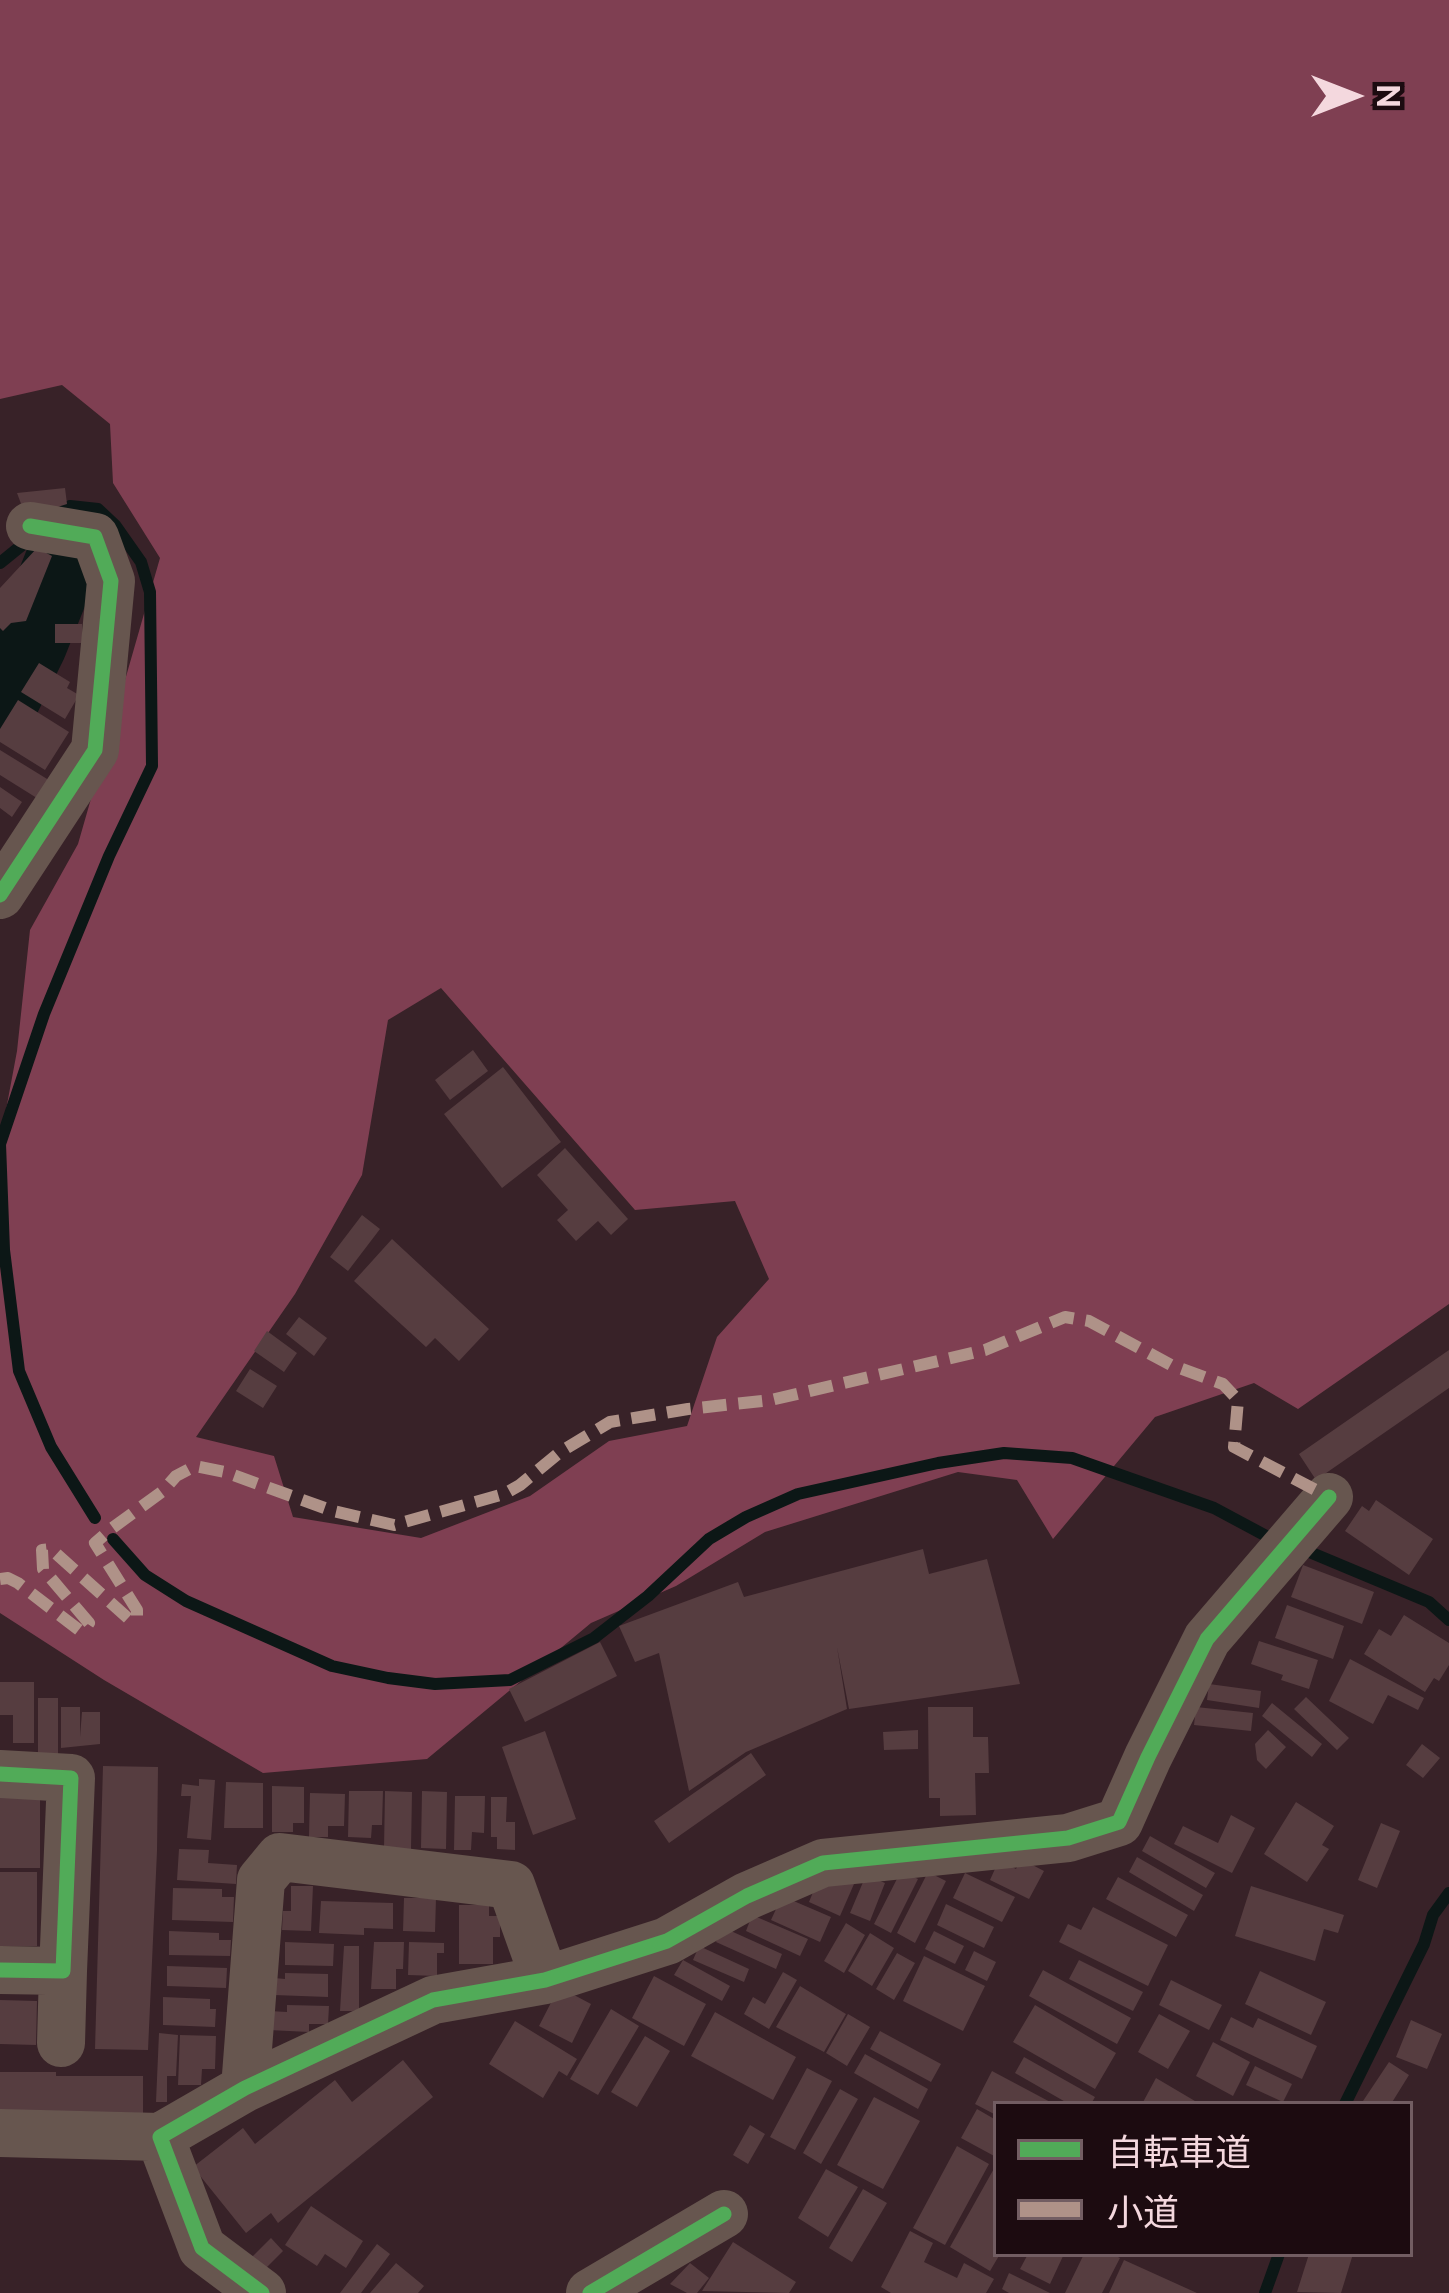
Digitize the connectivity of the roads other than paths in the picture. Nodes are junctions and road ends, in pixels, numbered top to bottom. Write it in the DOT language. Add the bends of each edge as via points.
graph roads {
  1 [pos="30,526"];
  2 [pos="0,895"];
  3 [pos="1329,1497"];
  4 [pos="0,1774"];
  5 [pos="0,1970"];
  6 [pos="63,1971"];
  7 [pos="545,1980"];
  8 [pos="61,2043"];
  9 [pos="245,2088"];
  10 [pos="0,2133"];
  11 [pos="160,2137"];
  12 [pos="724,2214"];
  13 [pos="262,2293"];
  14 [pos="590,2293"];
  1 -- 2 [label="street" via="95,536 111,581 95,750"];
  3 -- 7 [label="street" via="1207,1639 1119,1822 1068,1838 823,1863 667,1941"];
  4 -- 6 [label="street" via="71,1778"];
  5 -- 6 [label="street"];
  6 -- 8 [label="street"];
  7 -- 9 [label="street" via="433,2000"];
  7 -- 9 [label="street" via="511,1885 280,1857 261,1880"];
  9 -- 11 [label="street"];
  10 -- 11 [label="street"];
  11 -- 13 [label="street" via="202,2248"];
  12 -- 14 [label="street"];
}
